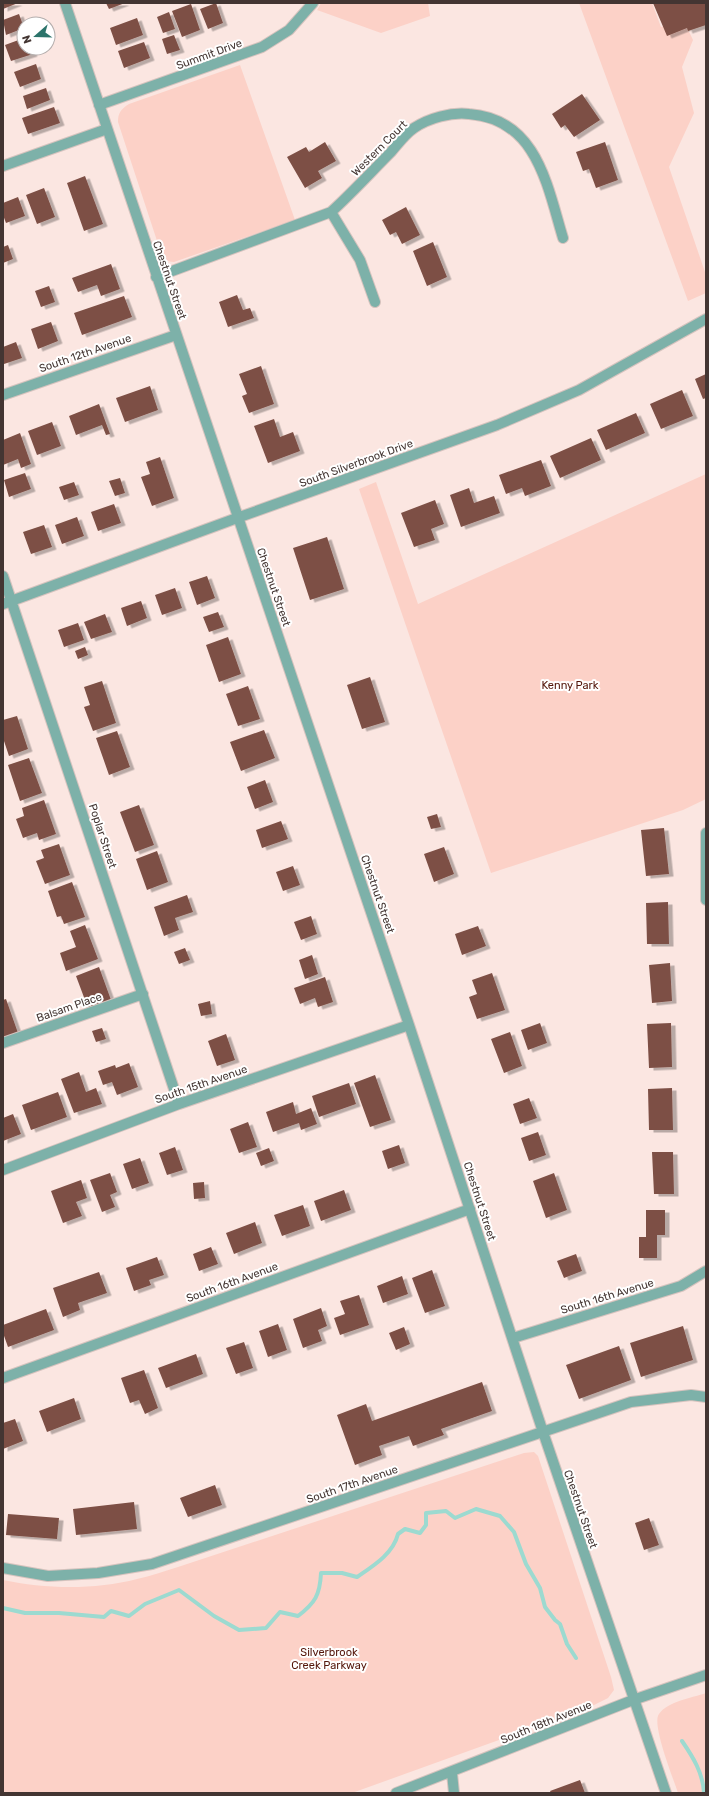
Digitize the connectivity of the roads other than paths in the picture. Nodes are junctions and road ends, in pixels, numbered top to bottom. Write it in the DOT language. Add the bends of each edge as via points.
graph roads {
  1 [pos="65,3"];
  2 [pos="313,3"];
  3 [pos="99,105"];
  4 [pos="107,129"];
  5 [pos="3,166"];
  6 [pos="331,212"];
  7 [pos="563,238"];
  8 [pos="156,277"];
  9 [pos="375,302"];
  10 [pos="706,320"];
  11 [pos="176,335"];
  12 [pos="3,395"];
  13 [pos="238,518"];
  14 [pos="3,576"];
  15 [pos="8,603"];
  16 [pos="706,835"];
  17 [pos="706,900"];
  18 [pos="143,994"];
  19 [pos="409,1025"];
  20 [pos="3,1043"];
  21 [pos="179,1104"];
  22 [pos="3,1170"];
  23 [pos="470,1209"];
  24 [pos="706,1271"];
  25 [pos="513,1338"];
  26 [pos="3,1378"];
  27 [pos="706,1397"];
  28 [pos="543,1432"];
  29 [pos="3,1568"];
  30 [pos="706,1675"];
  31 [pos="634,1700"];
  32 [pos="452,1773"];
  33 [pos="396,1793"];
  34 [pos="454,1793"];
  35 [pos="666,1793"];
  1 -- 3 [label="street, Chestnut Street"];
  2 -- 3 [label="street, Summit Drive" via="289,30 262,47"];
  3 -- 4 [label="street, Chestnut Street"];
  4 -- 5 [label="street"];
  4 -- 8 [label="street, Chestnut Street"];
  6 -- 7 [label="street, Western Court" via="414,128 453,113 485,115 510,126 535,156 543,172"];
  6 -- 8 [label="street, Western Court"];
  6 -- 9 [label="street" via="360,260"];
  8 -- 11 [label="street, Chestnut Street"];
  10 -- 13 [label="street, South Silverbrook Drive" via="579,390 497,425"];
  11 -- 12 [label="street, South 12th Avenue"];
  11 -- 13 [label="street, Chestnut Street"];
  13 -- 15 [label="street, South Silverbrook Drive"];
  13 -- 19 [label="street, Chestnut Street"];
  14 -- 15 [label="street, Poplar Street"];
  15 -- 18 [label="street, Poplar Street"];
  16 -- 17 [label="street"];
  18 -- 20 [label="street, Balsam Place"];
  18 -- 21 [label="street, Poplar Street"];
  19 -- 21 [label="street, South 15th Avenue"];
  19 -- 23 [label="street, Chestnut Street"];
  21 -- 22 [label="street, South 15th Avenue"];
  23 -- 25 [label="street, Chestnut Street"];
  23 -- 26 [label="street, South 16th Avenue"];
  24 -- 25 [label="street, South 16th Avenue" via="681,1286"];
  25 -- 28 [label="street, Chestnut Street"];
  27 -- 28 [label="street, South 17th Avenue" via="691,1395 631,1402"];
  28 -- 29 [label="street, South 17th Avenue" via="152,1564 98,1573 48,1576"];
  28 -- 31 [label="street, Chestnut Street"];
  30 -- 31 [label="street, South 18th Avenue"];
  31 -- 32 [label="street, South 18th Avenue"];
  31 -- 35 [label="street, Chestnut Street"];
  32 -- 33 [label="street, South 18th Avenue"];
  32 -- 34 [label="street"];
}
